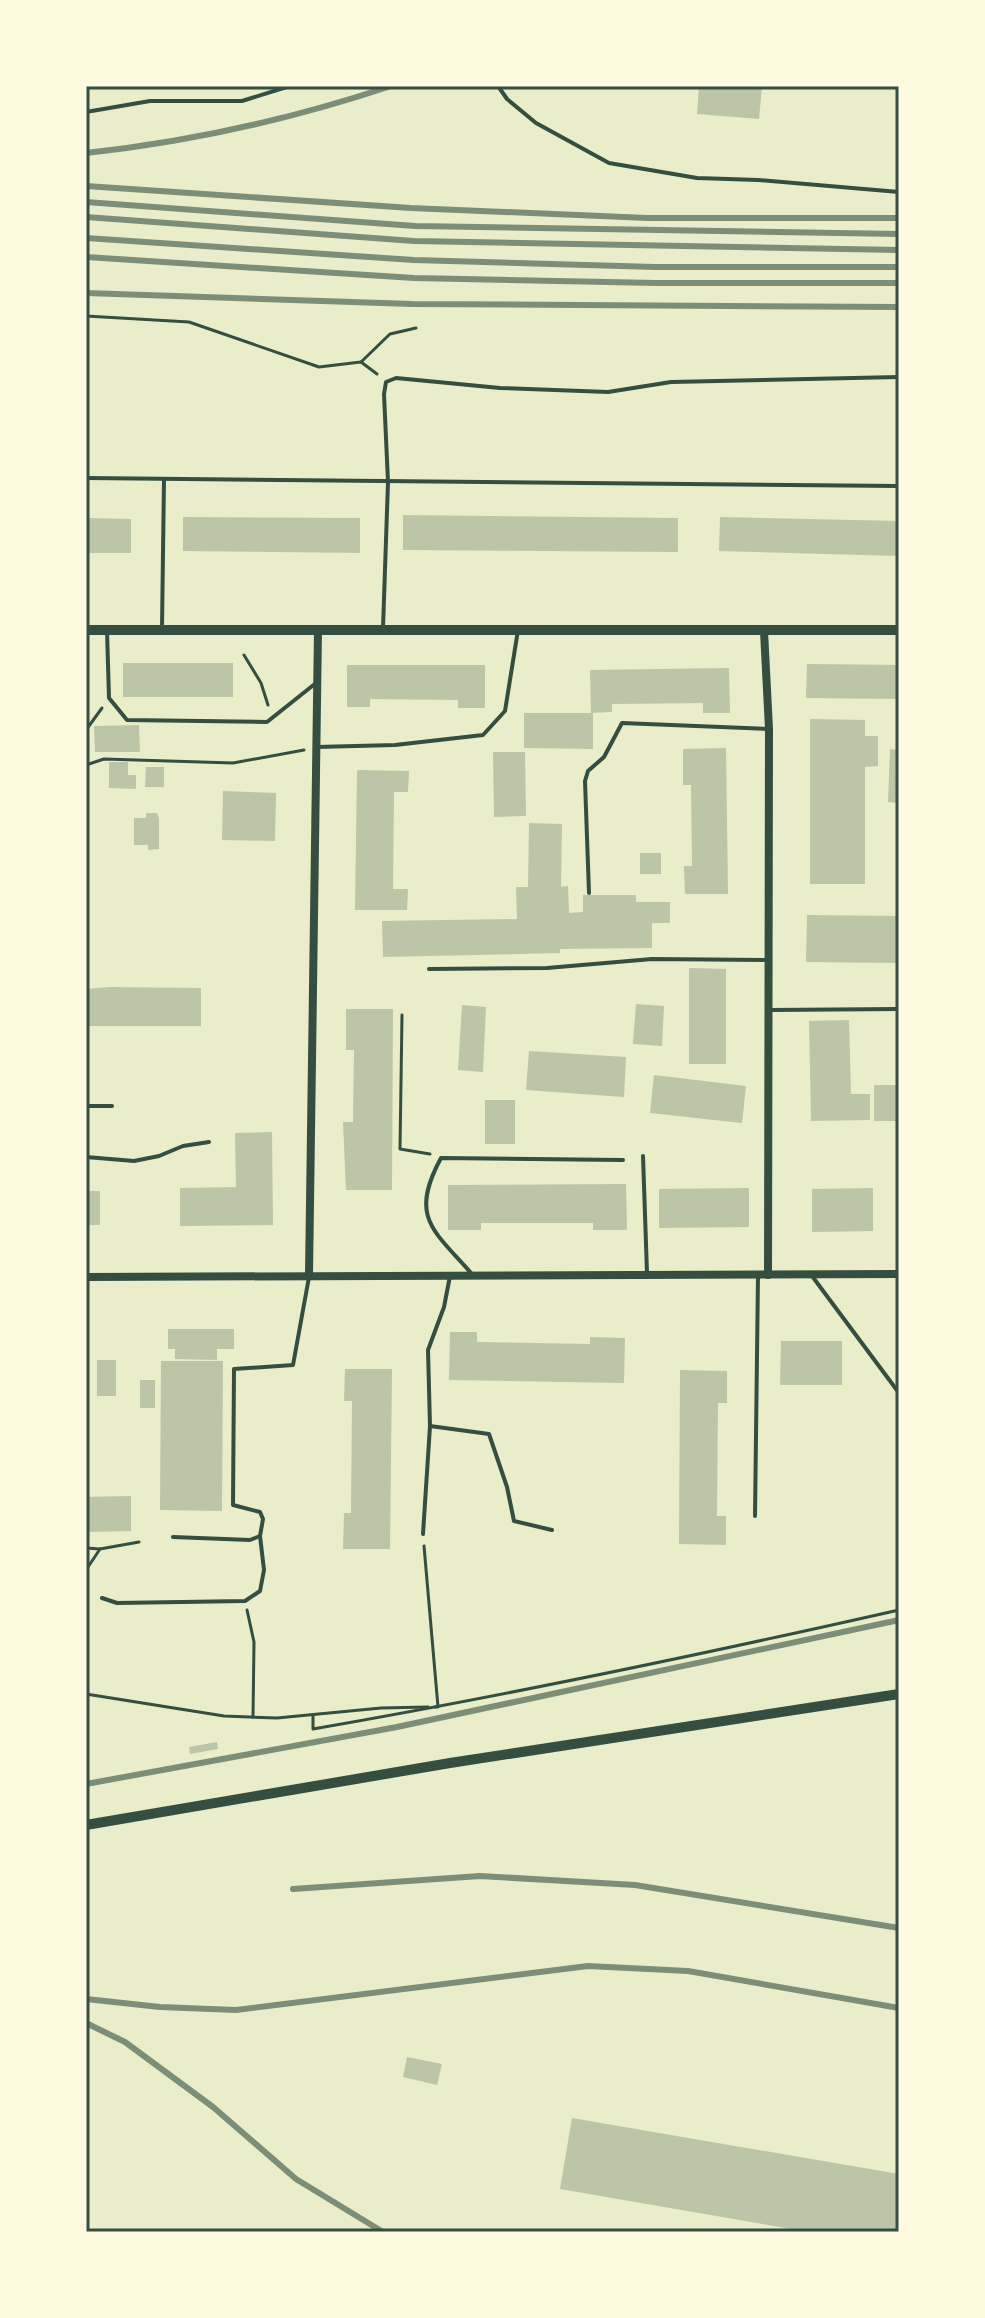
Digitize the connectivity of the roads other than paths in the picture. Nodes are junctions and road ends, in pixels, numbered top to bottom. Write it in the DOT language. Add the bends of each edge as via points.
graph roads {
  1 [pos="290,86"];
  2 [pos="498,86"];
  3 [pos="86,112"];
  4 [pos="899,192"];
  5 [pos="899,377"];
  6 [pos="86,478"];
  7 [pos="164,479"];
  8 [pos="388,482"];
  9 [pos="899,486"];
  10 [pos="86,630"];
  11 [pos="107,630"];
  12 [pos="162,630"];
  13 [pos="318,630"];
  14 [pos="518,630"];
  15 [pos="899,630"];
  16 [pos="383,631"];
  17 [pos="764,631"];
  18 [pos="318,681"];
  19 [pos="769,729"];
  20 [pos="316,747"];
  21 [pos="589,893"];
  22 [pos="767,960"];
  23 [pos="429,969"];
  24 [pos="899,1009"];
  25 [pos="768,1010"];
  26 [pos="86,1106"];
  27 [pos="112,1106"];
  28 [pos="209,1142"];
  29 [pos="643,1156"];
  30 [pos="86,1157"];
  31 [pos="623,1160"];
  32 [pos="899,1274"];
  33 [pos="309,1275"];
  34 [pos="450,1275"];
  35 [pos="472,1275"];
  36 [pos="647,1275"];
  37 [pos="758,1275"];
  38 [pos="768,1275"];
  39 [pos="811,1275"];
  40 [pos="86,1277"];
  41 [pos="899,1393"];
  42 [pos="430,1426"];
  43 [pos="755,1516"];
  44 [pos="552,1530"];
  45 [pos="423,1534"];
  46 [pos="260,1536"];
  47 [pos="173,1537"];
  48 [pos="102,1598"];
  49 [pos="899,1694"];
  50 [pos="86,1825"];
  1 -- 3 [label="lane" via="242,101 150,101"];
  2 -- 4 [label="lane" via="536,123 609,163 697,178"];
  5 -- 8 [label="lane" via="671,382 608,392 396,378 386,382 384,394"];
  6 -- 7 [label="lane"];
  7 -- 8 [label="lane"];
  7 -- 12 [label="lane"];
  8 -- 9 [label="lane"];
  8 -- 16 [label="lane"];
  10 -- 11 [label="street"];
  11 -- 12 [label="street"];
  11 -- 18 [label="lane" via="109,698 127,720 267,722"];
  12 -- 13 [label="street"];
  13 -- 16 [label="street"];
  13 -- 18 [label="street"];
  14 -- 16 [label="street"];
  14 -- 17 [label="street"];
  14 -- 20 [label="lane" via="505,711 483,735"];
  15 -- 17 [label="street"];
  17 -- 19 [label="street"];
  18 -- 20 [label="street"];
  19 -- 21 [label="lane" via="622,723 585,781"];
  19 -- 22 [label="street"];
  20 -- 33 [label="street"];
  22 -- 23 [label="lane" via="652,959 547,968"];
  22 -- 25 [label="street"];
  24 -- 25 [label="lane"];
  25 -- 38 [label="street"];
  26 -- 27 [label="lane"];
  28 -- 30 [label="lane" via="134,1161"];
  29 -- 36 [label="lane"];
  31 -- 35 [label="lane" via="441,1158 428,1188 429,1224"];
  32 -- 39 [label="street"];
  33 -- 34 [label="street"];
  33 -- 40 [label="street"];
  33 -- 46 [label="lane" via="293,1365 234,1369 233,1505 260,1512"];
  34 -- 35 [label="street"];
  34 -- 42 [label="lane" via="428,1350"];
  35 -- 36 [label="street"];
  36 -- 37 [label="street"];
  37 -- 38 [label="street"];
  37 -- 43 [label="lane"];
  38 -- 39 [label="street"];
  39 -- 41 [label="lane"];
  42 -- 44 [label="lane" via="489,1434 514,1521"];
  42 -- 45 [label="lane"];
  46 -- 47 [label="lane"];
  46 -- 48 [label="lane" via="260,1591 245,1601 117,1603"];
  49 -- 50 [label="street"];
}
